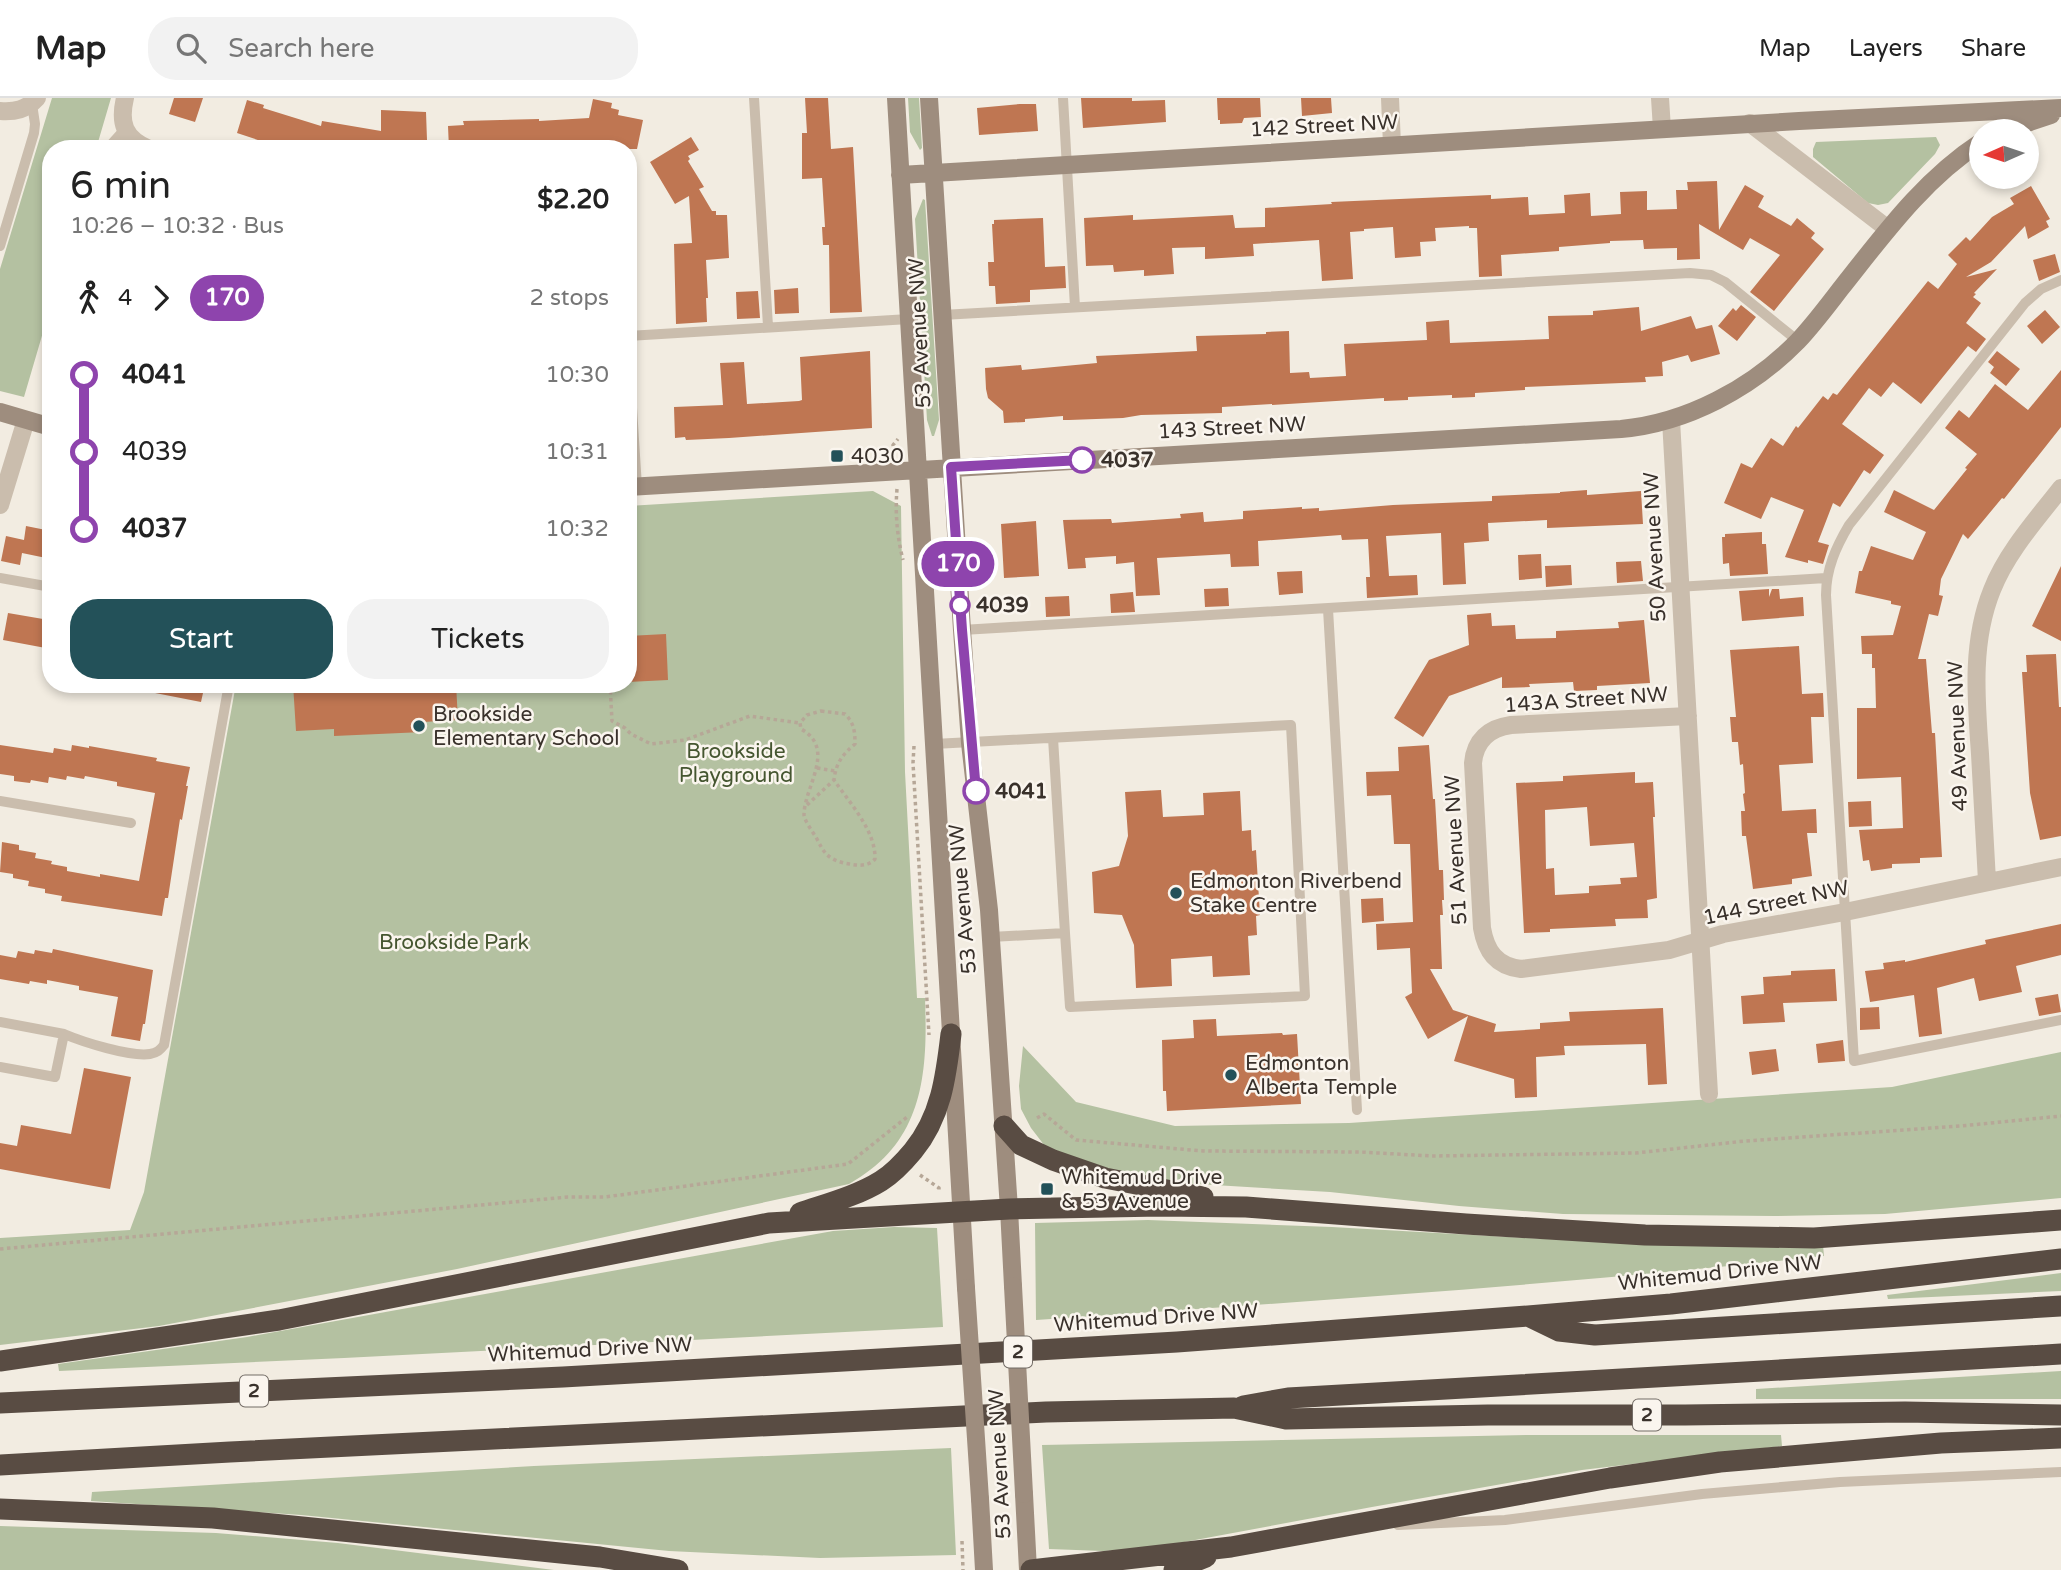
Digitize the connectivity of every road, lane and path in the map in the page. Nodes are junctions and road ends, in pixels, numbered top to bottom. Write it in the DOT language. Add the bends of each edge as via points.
graph roads {
  1 [pos="125,98"];
  2 [pos="754,98"];
  3 [pos="896,98"];
  4 [pos="929,98"];
  5 [pos="1063,98"];
  6 [pos="1390,98"];
  7 [pos="1660,98"];
  8 [pos="34,101"];
  9 [pos="2061,110"];
  10 [pos="0,111"];
  11 [pos="2035,119"];
  12 [pos="1750,123"];
  13 [pos="125,129"];
  14 [pos="1662,129"];
  15 [pos="115,140"];
  16 [pos="134,140"];
  17 [pos="1392,145"];
  18 [pos="1969,150"];
  19 [pos="1067,164"];
  20 [pos="933,172"];
  21 [pos="900,175"];
  22 [pos="1888,229"];
  23 [pos="0,246"];
  24 [pos="2061,280"];
  25 [pos="1074,307"];
  26 [pos="942,315"];
  27 [pos="909,319"];
  28 [pos="768,326"];
  29 [pos="637,335"];
  30 [pos="1798,341"];
  31 [pos="0,412"];
  32 [pos="1671,419"];
  33 [pos="26,420"];
  34 [pos="42,424"];
  35 [pos="951,467"];
  36 [pos="917,469"];
  37 [pos="637,487"];
  38 [pos="2061,488"];
  39 [pos="898,493"];
  40 [pos="0,505"];
  41 [pos="904,563"];
  42 [pos="0,578"];
  43 [pos="1826,578"];
  44 [pos="42,585"];
  45 [pos="1680,585"];
  46 [pos="1328,608"];
  47 [pos="962,630"];
  48 [pos="227,693"];
  49 [pos="610,693"];
  50 [pos="1688,716"];
  51 [pos="800,723"];
  52 [pos="1487,733"];
  53 [pos="1053,738"];
  54 [pos="914,741"];
  55 [pos="970,743"];
  56 [pos="934,744"];
  57 [pos="817,768"];
  58 [pos="835,771"];
  59 [pos="834,780"];
  60 [pos="0,801"];
  61 [pos="806,806"];
  62 [pos="131,824"];
  63 [pos="2061,867"];
  64 [pos="1987,882"];
  65 [pos="1845,912"];
  66 [pos="1065,933"];
  67 [pos="991,937"];
  68 [pos="1702,941"];
  69 [pos="1500,963"];
  70 [pos="2061,1020"];
  71 [pos="0,1022"];
  72 [pos="64,1034"];
  73 [pos="951,1034"];
  74 [pos="929,1040"];
  75 [pos="0,1067"];
  76 [pos="1709,1094"];
  77 [pos="1357,1110"];
  78 [pos="914,1114"];
  79 [pos="2061,1116"];
  80 [pos="907,1117"];
  81 [pos="1038,1118"];
  82 [pos="1004,1126"];
  83 [pos="905,1128"];
  84 [pos="1246,1207"];
  85 [pos="1009,1209"];
  86 [pos="962,1211"];
  87 [pos="2061,1220"];
  88 [pos="769,1223"];
  89 [pos="0,1248"];
  90 [pos="2061,1259"];
  91 [pos="2061,1306"];
  92 [pos="1528,1316"];
  93 [pos="2061,1354"];
  94 [pos="0,1361"];
  95 [pos="0,1403"];
  96 [pos="1234,1408"];
  97 [pos="2061,1415"];
  98 [pos="2061,1438"];
  99 [pos="0,1465"];
  100 [pos="2061,1472"];
  101 [pos="0,1509"];
  102 [pos="1333,1529"];
  103 [pos="1231,1547"];
  104 [pos="678,1570"];
  105 [pos="985,1570"];
  106 [pos="1030,1570"];
  107 [pos="1174,1570"];
  1 -- 13 [label="street"];
  2 -- 28 [label="lane"];
  3 -- 21 [label="street, 53 Avenue NW"];
  4 -- 20 [label="street, 53 Avenue NW"];
  5 -- 19 [label="lane"];
  6 -- 17 [label="street"];
  7 -- 14 [label="street"];
  8 -- 10 [label="street" via="19,110"];
  8 -- 23 [label="lane" via="34,133"];
  9 -- 11 [label="street"];
  9 -- 12 [label="street, 142 Street NW"];
  12 -- 14 [label="street, 142 Street NW"];
  12 -- 22 [label="street"];
  13 -- 15 [label="lane"];
  13 -- 16 [label="street"];
  14 -- 17 [label="street, 142 Street NW"];
  17 -- 19 [label="street, 142 Street NW"];
  18 -- 22 [label="street" via="1938,174"];
  19 -- 20 [label="street, 142 Street NW"];
  19 -- 25 [label="lane"];
  20 -- 21 [label="street, 142 Street NW"];
  20 -- 26 [label="street, 53 Avenue NW"];
  21 -- 27 [label="street, 53 Avenue NW"];
  22 -- 30 [label="street"];
  24 -- 43 [label="lane" via="2025,303 1849,525"];
  25 -- 26 [label="lane"];
  25 -- 30 [label="lane" via="1700,273 1725,282"];
  26 -- 35 [label="street, 53 Avenue NW"];
  27 -- 28 [label="lane"];
  27 -- 36 [label="street, 53 Avenue NW"];
  28 -- 29 [label="lane"];
  30 -- 32 [label="street" via="1758,376"];
  31 -- 33 [label="street"];
  32 -- 35 [label="street, 143 Street NW" via="1621,429"];
  32 -- 45 [label="street, 50 Avenue NW"];
  33 -- 34 [label="street"];
  33 -- 40 [label="street"];
  35 -- 36 [label="street, 143 Street NW"];
  35 -- 47 [label="street, 53 Avenue NW"];
  36 -- 37 [label="street, 143 Street NW"];
  36 -- 56 [label="street, 53 Avenue NW"];
  38 -- 64 [label="street, 49 Avenue NW" via="2003,567 1981,626 1976,671"];
  39 -- 41 [label="path" via="898,539"];
  42 -- 44 [label="lane"];
  43 -- 45 [label="lane"];
  43 -- 65 [label="lane"];
  45 -- 46 [label="lane"];
  45 -- 50 [label="street, 50 Avenue NW"];
  46 -- 47 [label="lane"];
  46 -- 77 [label="lane"];
  47 -- 55 [label="street, 53 Avenue NW"];
  48 -- 72 [label="lane" via="164,1045 149,1054 90,1044"];
  49 -- 51 [label="path" via="612,721 650,744 685,740 750,716"];
  50 -- 52 [label="street, 143A Street NW" via="1511,725"];
  50 -- 68 [label="street, 50 Avenue NW"];
  51 -- 57 [label="path" via="815,743"];
  51 -- 58 [label="path" via="821,711 845,714 853,722 855,744 843,754"];
  52 -- 69 [label="street, 51 Avenue NW" via="1477,746 1473,763 1482,928 1488,948"];
  53 -- 55 [label="lane"];
  53 -- 66 [label="lane"];
  53 -- 66 [label="lane" via="1291,725 1304,996 1070,1007"];
  54 -- 74 [label="path"];
  55 -- 56 [label="lane"];
  55 -- 67 [label="street, 53 Avenue NW"];
  56 -- 73 [label="street, 53 Avenue NW"];
  57 -- 58 [label="path"];
  57 -- 61 [label="path"];
  58 -- 59 [label="path"];
  59 -- 61 [label="path"];
  59 -- 61 [label="path" via="861,816 874,845 872,863 852,865 825,855 804,816"];
  60 -- 62 [label="lane"];
  63 -- 64 [label="street, 144 Street NW"];
  64 -- 65 [label="street, 144 Street NW"];
  65 -- 68 [label="street, 144 Street NW"];
  65 -- 70 [label="lane" via="1854,1061"];
  66 -- 67 [label="lane"];
  67 -- 82 [label="street, 53 Avenue NW"];
  68 -- 69 [label="street, 144 Street NW" via="1659,952 1521,968"];
  68 -- 76 [label="street, 50 Avenue NW"];
  71 -- 72 [label="lane"];
  72 -- 75 [label="lane" via="55,1077"];
  73 -- 86 [label="street, 53 Avenue NW"];
  73 -- 88 [label="highway" via="942,1098 922,1140 904,1161 864,1190"];
  78 -- 83 [label="path"];
  79 -- 81 [label="path" via="1636,1153 1432,1156 1203,1151 1076,1140 1044,1114"];
  80 -- 89 [label="path" via="848,1164 605,1197"];
  82 -- 84 [label="highway" via="1029,1150 1105,1178"];
  82 -- 85 [label="street, 53 Avenue NW"];
  84 -- 85 [label="highway"];
  84 -- 87 [label="highway" via="1645,1235 1814,1238"];
  85 -- 86 [label="highway"];
  85 -- 106 [label="street, 53 Avenue NW, bridge"];
  86 -- 88 [label="highway"];
  86 -- 105 [label="street, 53 Avenue NW, bridge"];
  88 -- 94 [label="highway" via="279,1320"];
  90 -- 92 [label="highway, Whitemud Drive NW / 2"];
  91 -- 92 [label="highway" via="1595,1335 1559,1331"];
  92 -- 95 [label="highway, Whitemud Drive NW / 2" via="1041,1350"];
  93 -- 96 [label="highway" via="1288,1398"];
  96 -- 97 [label="highway, 2" via="1286,1419 1905,1412"];
  96 -- 99 [label="highway, 2" via="1046,1412"];
  98 -- 102 [label="highway" via="1720,1462"];
  100 -- 102 [label="lane" via="1840,1482 1702,1494 1505,1520"];
  101 -- 104 [label="highway" via="213,1518 600,1557"];
  102 -- 103 [label="highway"];
  103 -- 106 [label="highway"];
  103 -- 107 [label="highway"];
}
